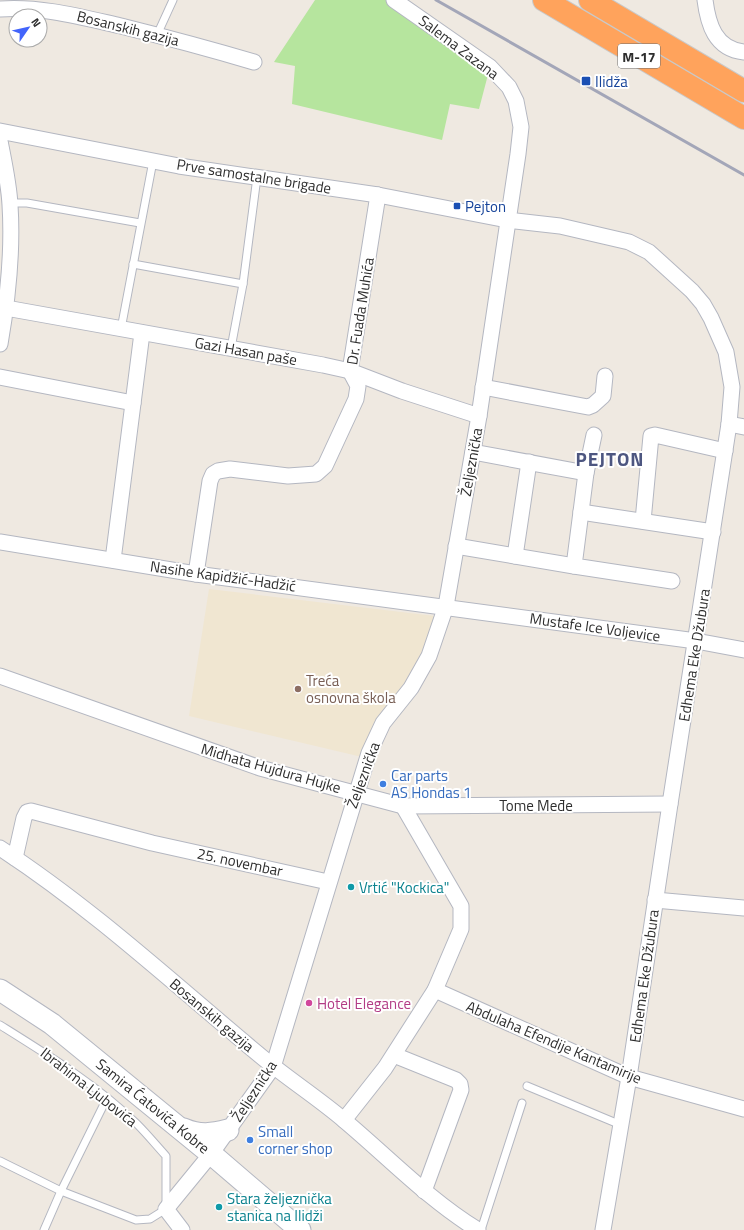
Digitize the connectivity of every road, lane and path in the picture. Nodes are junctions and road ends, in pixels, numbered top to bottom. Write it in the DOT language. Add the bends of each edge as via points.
graph roads {
  1 [pos="173,0"];
  2 [pos="394,0"];
  3 [pos="544,0"];
  4 [pos="590,0"];
  5 [pos="613,0"];
  6 [pos="705,0"];
  7 [pos="0,9"];
  8 [pos="157,35"];
  9 [pos="654,37"];
  10 [pos="744,52"];
  11 [pos="254,62"];
  12 [pos="744,91"];
  13 [pos="744,118"];
  14 [pos="0,131"];
  15 [pos="0,141"];
  16 [pos="153,161"];
  17 [pos="257,177"];
  18 [pos="378,195"];
  19 [pos="10,203"];
  20 [pos="507,220"];
  21 [pos="140,223"];
  22 [pos="133,264"];
  23 [pos="243,284"];
  24 [pos="3,308"];
  25 [pos="121,329"];
  26 [pos="142,333"];
  27 [pos="0,344"];
  28 [pos="231,348"];
  29 [pos="350,371"];
  30 [pos="605,376"];
  31 [pos="0,377"];
  32 [pos="483,387"];
  33 [pos="133,403"];
  34 [pos="480,416"];
  35 [pos="729,424"];
  36 [pos="744,427"];
  37 [pos="594,435"];
  38 [pos="725,451"];
  39 [pos="473,452"];
  40 [pos="529,462"];
  41 [pos="586,473"];
  42 [pos="581,512"];
  43 [pos="643,522"];
  44 [pos="713,532"];
  45 [pos="0,542"];
  46 [pos="456,546"];
  47 [pos="515,556"];
  48 [pos="113,560"];
  49 [pos="574,566"];
  50 [pos="196,574"];
  51 [pos="672,581"];
  52 [pos="446,606"];
  53 [pos="696,640"];
  54 [pos="744,650"];
  55 [pos="0,676"];
  56 [pos="356,792"];
  57 [pos="670,804"];
  58 [pos="403,806"];
  59 [pos="0,848"];
  60 [pos="15,858"];
  61 [pos="328,882"];
  62 [pos="655,900"];
  63 [pos="744,908"];
  64 [pos="0,990"];
  65 [pos="436,990"];
  66 [pos="1,1028"];
  67 [pos="394,1055"];
  68 [pos="273,1067"];
  69 [pos="629,1076"];
  70 [pos="527,1086"];
  71 [pos="107,1098"];
  72 [pos="522,1103"];
  73 [pos="744,1109"];
  74 [pos="344,1120"];
  75 [pos="621,1125"];
  76 [pos="178,1127"];
  77 [pos="228,1130"];
  78 [pos="211,1154"];
  79 [pos="0,1161"];
  80 [pos="61,1190"];
  81 [pos="424,1191"];
  82 [pos="166,1209"];
  83 [pos="44,1230"];
  84 [pos="182,1230"];
  85 [pos="300,1230"];
  86 [pos="479,1230"];
  87 [pos="603,1230"];
  1 -- 8 [label="lane"];
  2 -- 20 [label="street, Salema Zazana" via="490,67 509,87 516,101 521,127"];
  3 -- 13 [label="highway, M-17"];
  4 -- 9 [label="highway, M-17"];
  5 -- 9 [label="highway" via="640,21"];
  6 -- 10 [label="street" via="708,22 713,32 728,47"];
  7 -- 8 [label="street, Bosanskih gazija" via="22,8 71,14"];
  8 -- 11 [label="street, Bosanskih gazija"];
  9 -- 12 [label="highway, M-17"];
  14 -- 16 [label="street, Prve samostalne brigade"];
  15 -- 19 [label="street"];
  16 -- 17 [label="street, Prve samostalne brigade"];
  16 -- 21 [label="lane"];
  17 -- 18 [label="street, Prve samostalne brigade"];
  17 -- 23 [label="lane"];
  18 -- 20 [label="street, Prve samostalne brigade"];
  18 -- 29 [label="street, Dr. Fuada Muhića"];
  19 -- 21 [label="lane" via="26,203"];
  19 -- 24 [label="street" via="11,246"];
  20 -- 32 [label="street, Željeznička"];
  20 -- 35 [label="street, Edhema Eke Džubura" via="560,226 629,242 649,252 692,291 703,304 726,352 732,387"];
  21 -- 22 [label="lane"];
  22 -- 23 [label="lane"];
  22 -- 25 [label="lane"];
  23 -- 28 [label="lane"];
  24 -- 25 [label="street, Gazi Hasan paše"];
  24 -- 27 [label="street"];
  25 -- 26 [label="street, Gazi Hasan paše"];
  26 -- 28 [label="street, Gazi Hasan paše"];
  26 -- 33 [label="street"];
  28 -- 29 [label="street, Gazi Hasan paše"];
  29 -- 34 [label="street, Gazi Hasan paše"];
  29 -- 50 [label="street, Dr. Fuada Muhića" via="358,386 356,399 325,466 316,474 288,476 230,469 213,474"];
  30 -- 32 [label="street" via="603,396 593,406 588,407"];
  31 -- 33 [label="street"];
  32 -- 34 [label="street, Željeznička"];
  33 -- 48 [label="street"];
  34 -- 39 [label="street, Željeznička"];
  35 -- 36 [label="street"];
  35 -- 38 [label="street, Edhema Eke Džubura"];
  37 -- 41 [label="street"];
  38 -- 43 [label="street" via="651,436"];
  38 -- 44 [label="street, Edhema Eke Džubura"];
  39 -- 40 [label="street"];
  39 -- 46 [label="street, Željeznička"];
  40 -- 41 [label="street"];
  40 -- 47 [label="street"];
  41 -- 42 [label="street"];
  42 -- 43 [label="street"];
  42 -- 49 [label="street"];
  43 -- 44 [label="street"];
  44 -- 53 [label="street, Edhema Eke Džubura"];
  45 -- 48 [label="street, Nasihe Kapidžić-Hadžić"];
  46 -- 47 [label="street"];
  46 -- 52 [label="street, Željeznička"];
  47 -- 49 [label="street"];
  48 -- 50 [label="street, Nasihe Kapidžić-Hadžić"];
  49 -- 51 [label="street"];
  50 -- 52 [label="street, Nasihe Kapidžić-Hadžić"];
  52 -- 53 [label="street, Mustafe Ice Voljevice"];
  52 -- 56 [label="street, Željeznička" via="429,656 411,688 383,723 369,753"];
  53 -- 54 [label="street, Mustafe Ice Voljevice"];
  53 -- 57 [label="street, Edhema Eke Džubura"];
  55 -- 56 [label="street, Midhata Hujdura Hujke" via="260,768"];
  56 -- 58 [label="street, Midhata Hujdura Hujke"];
  56 -- 61 [label="street, Željeznička"];
  57 -- 58 [label="street, Tome Međe"];
  57 -- 62 [label="street, Edhema Eke Džubura"];
  58 -- 65 [label="street" via="461,906 461,929"];
  59 -- 60 [label="street, Bosanskih gazija"];
  60 -- 61 [label="street, 25. novembar" via="24,818 30,811 152,843"];
  60 -- 68 [label="street, Bosanskih gazija" via="101,922"];
  61 -- 68 [label="street, Željeznička"];
  62 -- 63 [label="street"];
  62 -- 69 [label="street, Edhema Eke Džubura"];
  64 -- 76 [label="main road, Samira Ćatovića Kobre" via="52,1024"];
  65 -- 67 [label="street"];
  65 -- 69 [label="street, Abdulaha Efendije Kantamirije"];
  66 -- 71 [label="lane, Ibrahima Ljubovića" via="39,1048"];
  67 -- 74 [label="street"];
  67 -- 81 [label="street" via="456,1080 460,1084 461,1090"];
  68 -- 74 [label="street, Bosanskih gazija"];
  68 -- 77 [label="street, Željeznička"];
  69 -- 73 [label="street, Abdulaha Efendije Kantamirije"];
  69 -- 75 [label="street, Edhema Eke Džubura"];
  70 -- 75 [label="lane"];
  71 -- 80 [label="lane"];
  71 -- 82 [label="lane, Ibrahima Ljubovića" via="137,1124 166,1156"];
  72 -- 86 [label="lane"];
  74 -- 81 [label="street, Bosanskih gazija"];
  75 -- 87 [label="street, Edhema Eke Džubura"];
  76 -- 77 [label="main road" via="204,1135"];
  76 -- 78 [label="main road, Samira Ćatovića Kobre"];
  77 -- 78 [label="street, Željeznička"];
  78 -- 82 [label="street, Željeznička"];
  78 -- 85 [label="main road, Samira Ćatovića Kobre"];
  79 -- 80 [label="lane"];
  80 -- 82 [label="lane" via="136,1220 150,1219"];
  80 -- 83 [label="lane"];
  81 -- 86 [label="street, Bosanskih gazija"];
  82 -- 84 [label="street"];
}
